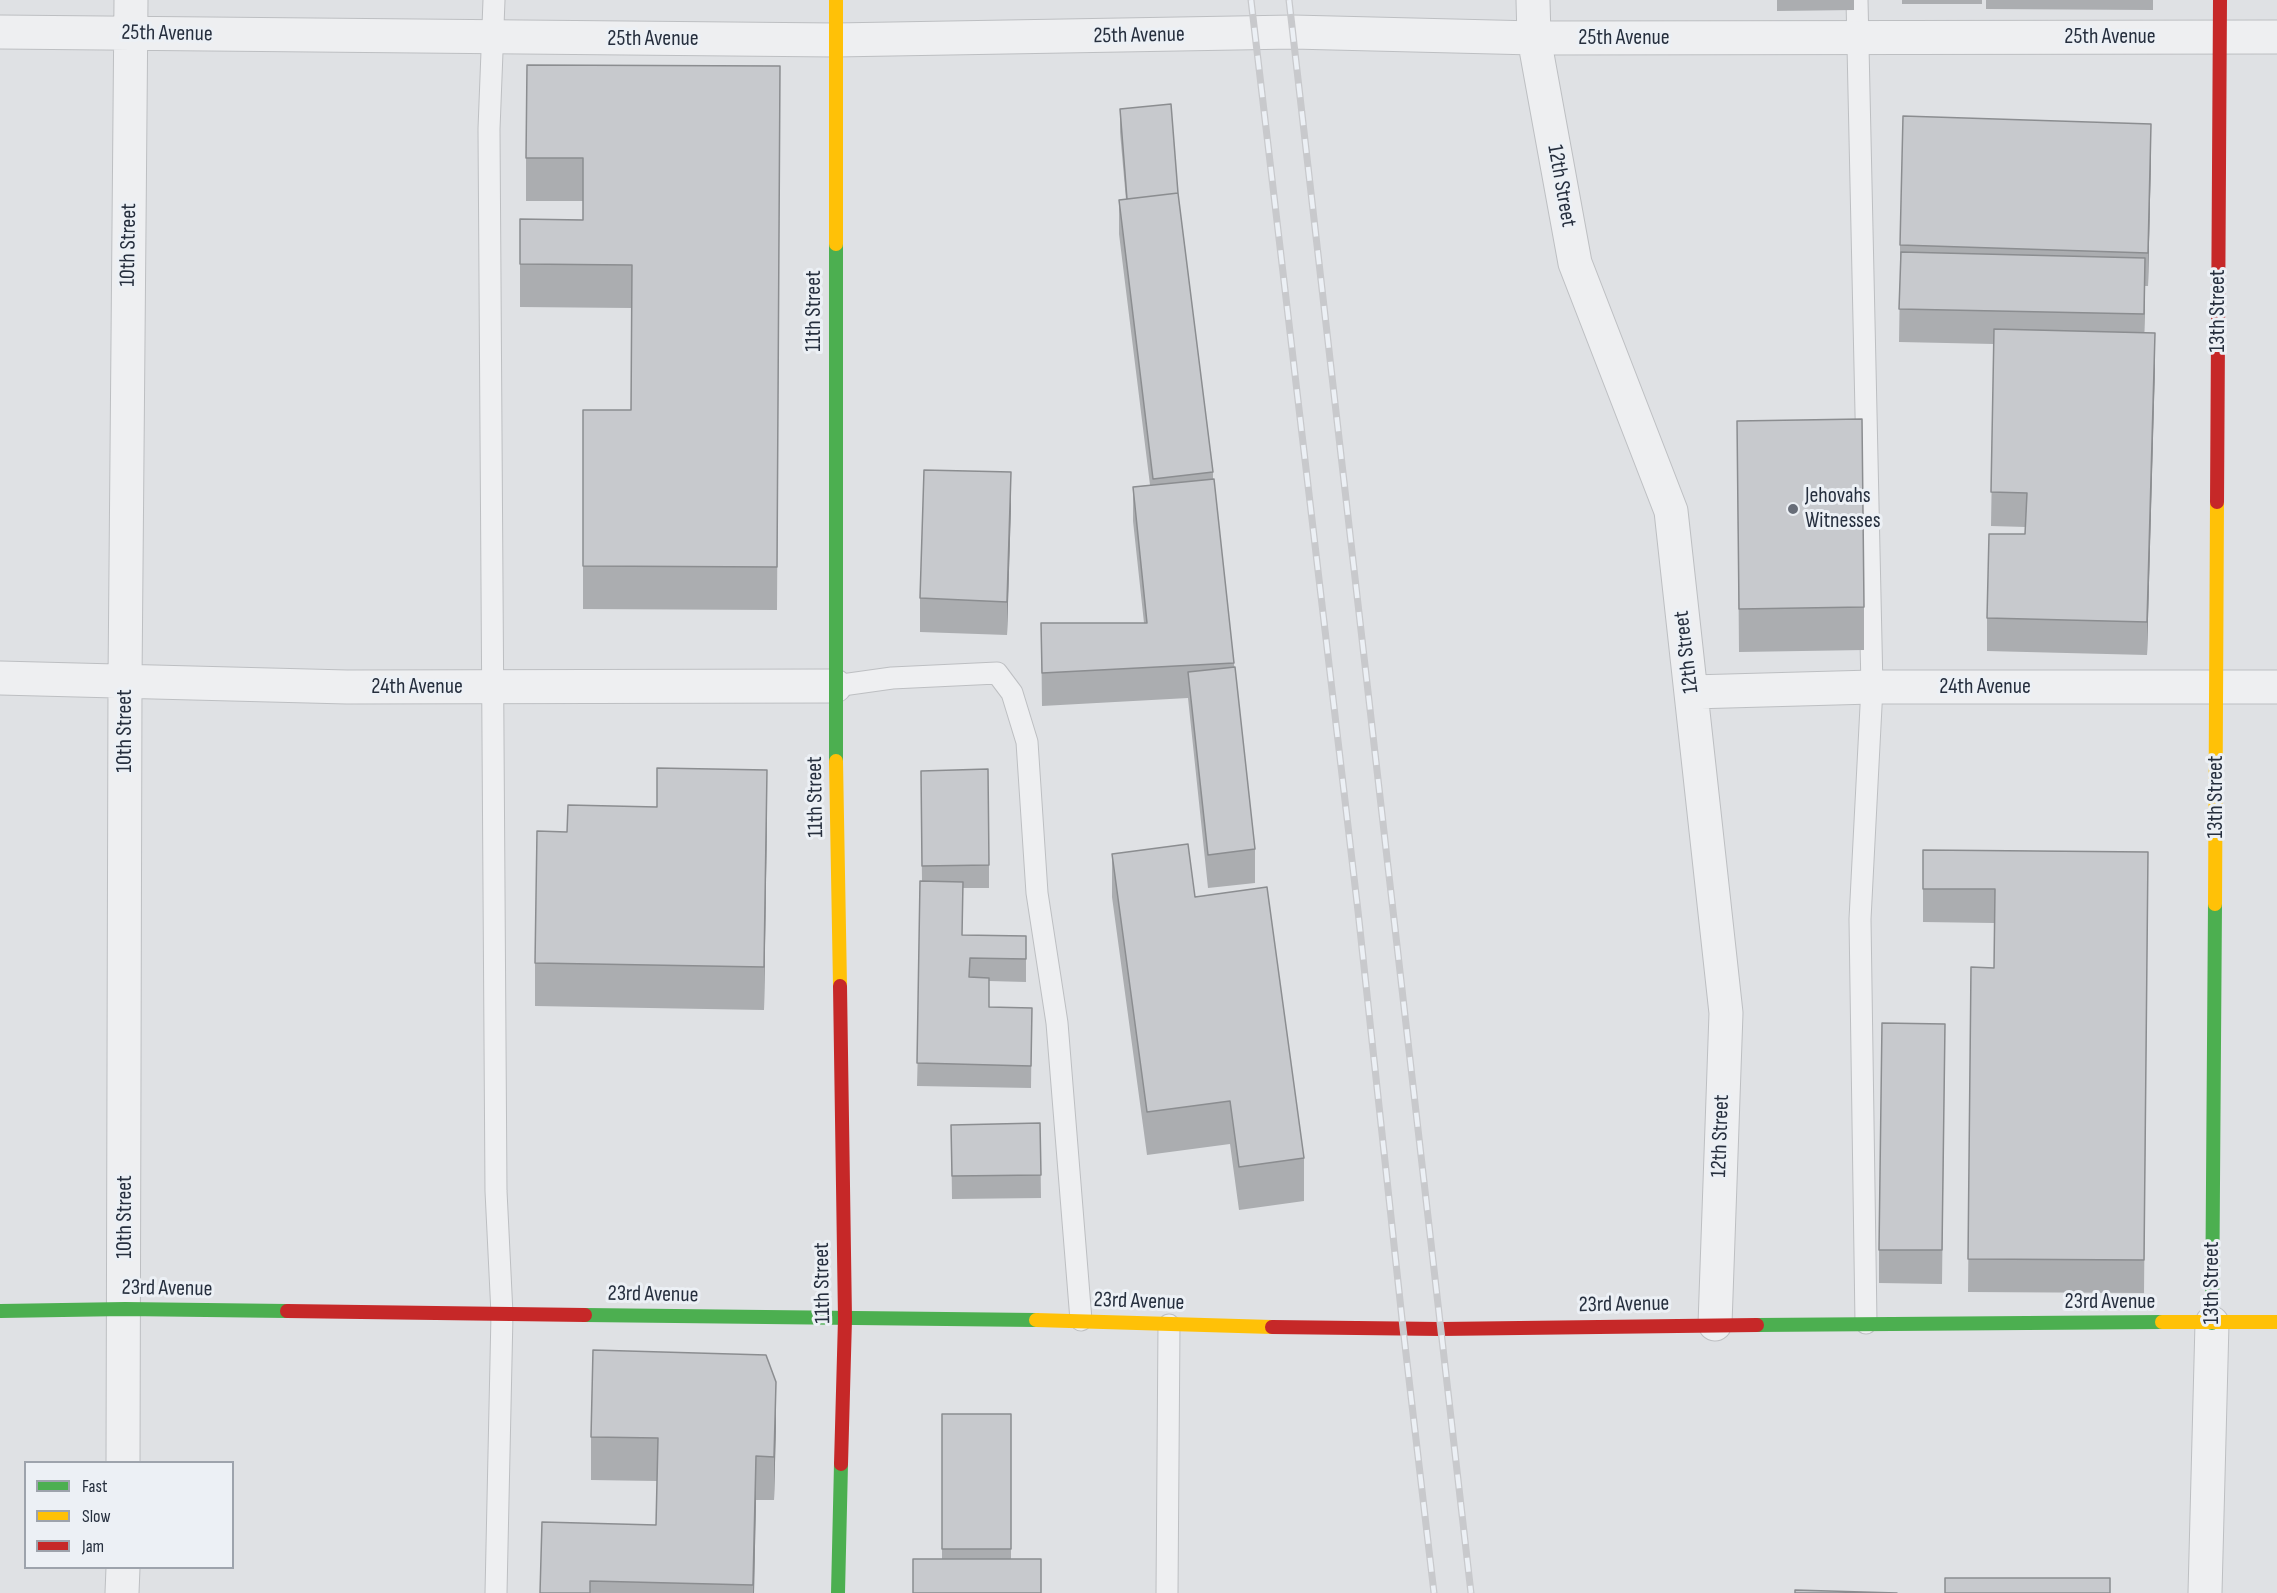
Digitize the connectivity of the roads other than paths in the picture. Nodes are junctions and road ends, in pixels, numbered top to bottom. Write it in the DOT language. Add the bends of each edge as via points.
graph roads {
  1 [pos="131,0"];
  2 [pos="495,0"];
  3 [pos="836,0"];
  4 [pos="1533,0"];
  5 [pos="1857,0"];
  6 [pos="2220,0"];
  7 [pos="0,32"];
  8 [pos="131,34"];
  9 [pos="2220,36"];
  10 [pos="2277,37"];
  11 [pos="493,38"];
  12 [pos="1534,38"];
  13 [pos="1857,39"];
  14 [pos="836,40"];
  15 [pos="0,678"];
  16 [pos="125,681"];
  17 [pos="835,686"];
  18 [pos="493,687"];
  19 [pos="1872,687"];
  20 [pos="2216,687"];
  21 [pos="2277,687"];
  22 [pos="1692,692"];
  23 [pos="125,1309"];
  24 [pos="0,1311"];
  25 [pos="502,1314"];
  26 [pos="845,1319"];
  27 [pos="1082,1320"];
  28 [pos="2277,1322"];
  29 [pos="1866,1323"];
  30 [pos="2212,1323"];
  31 [pos="1169,1324"];
  32 [pos="1715,1324"];
  33 [pos="123,1461"];
  34 [pos="123,1569"];
  35 [pos="122,1593"];
  36 [pos="496,1593"];
  37 [pos="838,1593"];
  38 [pos="1167,1593"];
  39 [pos="2205,1593"];
  1 -- 8 [label="street, 10th Street"];
  2 -- 11 [label="lane"];
  3 -- 14 [label="main road, 11th Street"];
  4 -- 12 [label="street, 12th Street"];
  5 -- 13 [label="lane"];
  6 -- 9 [label="main road, 13th Street"];
  7 -- 8 [label="street, 25th Avenue"];
  8 -- 11 [label="street, 25th Avenue"];
  8 -- 16 [label="street, 10th Street"];
  9 -- 10 [label="street, 25th Avenue"];
  9 -- 13 [label="street, 25th Avenue"];
  9 -- 20 [label="main road, 13th Street"];
  11 -- 14 [label="street, 25th Avenue"];
  11 -- 18 [label="lane" via="489,129"];
  12 -- 13 [label="street, 25th Avenue"];
  12 -- 14 [label="street, 25th Avenue" via="1293,32"];
  12 -- 22 [label="street, 12th Street" via="1575,263 1671,511"];
  13 -- 19 [label="lane"];
  14 -- 17 [label="main road, 11th Street"];
  15 -- 16 [label="street, 24th Avenue"];
  16 -- 18 [label="street, 24th Avenue"];
  16 -- 23 [label="street, 10th Street"];
  17 -- 18 [label="street, 24th Avenue"];
  17 -- 26 [label="main road, 11th Street"];
  17 -- 27 [label="lane" via="892,678 997,673 1012,693 1028,742 1037,893 1057,1023"];
  18 -- 25 [label="lane" via="496,1191"];
  19 -- 20 [label="street, 24th Avenue"];
  19 -- 22 [label="street, 24th Avenue"];
  19 -- 29 [label="lane" via="1860,919"];
  20 -- 21 [label="street, 24th Avenue"];
  20 -- 30 [label="main road, 13th Street"];
  22 -- 32 [label="street, 12th Street" via="1726,1013"];
  23 -- 24 [label="main road, 23rd Avenue"];
  23 -- 25 [label="main road, 23rd Avenue"];
  23 -- 33 [label="street, 10th Street"];
  25 -- 26 [label="main road, 23rd Avenue"];
  25 -- 36 [label="lane"];
  26 -- 27 [label="main road, 23rd Avenue"];
  26 -- 37 [label="main road, 11th Street"];
  27 -- 31 [label="main road, 23rd Avenue"];
  28 -- 30 [label="main road, 23rd Avenue"];
  29 -- 30 [label="main road, 23rd Avenue"];
  29 -- 32 [label="main road, 23rd Avenue"];
  30 -- 39 [label="street, 13th Street"];
  31 -- 32 [label="main road, 23rd Avenue" via="1441,1329"];
  31 -- 38 [label="lane"];
  34 -- 35 [label="street"];
}
